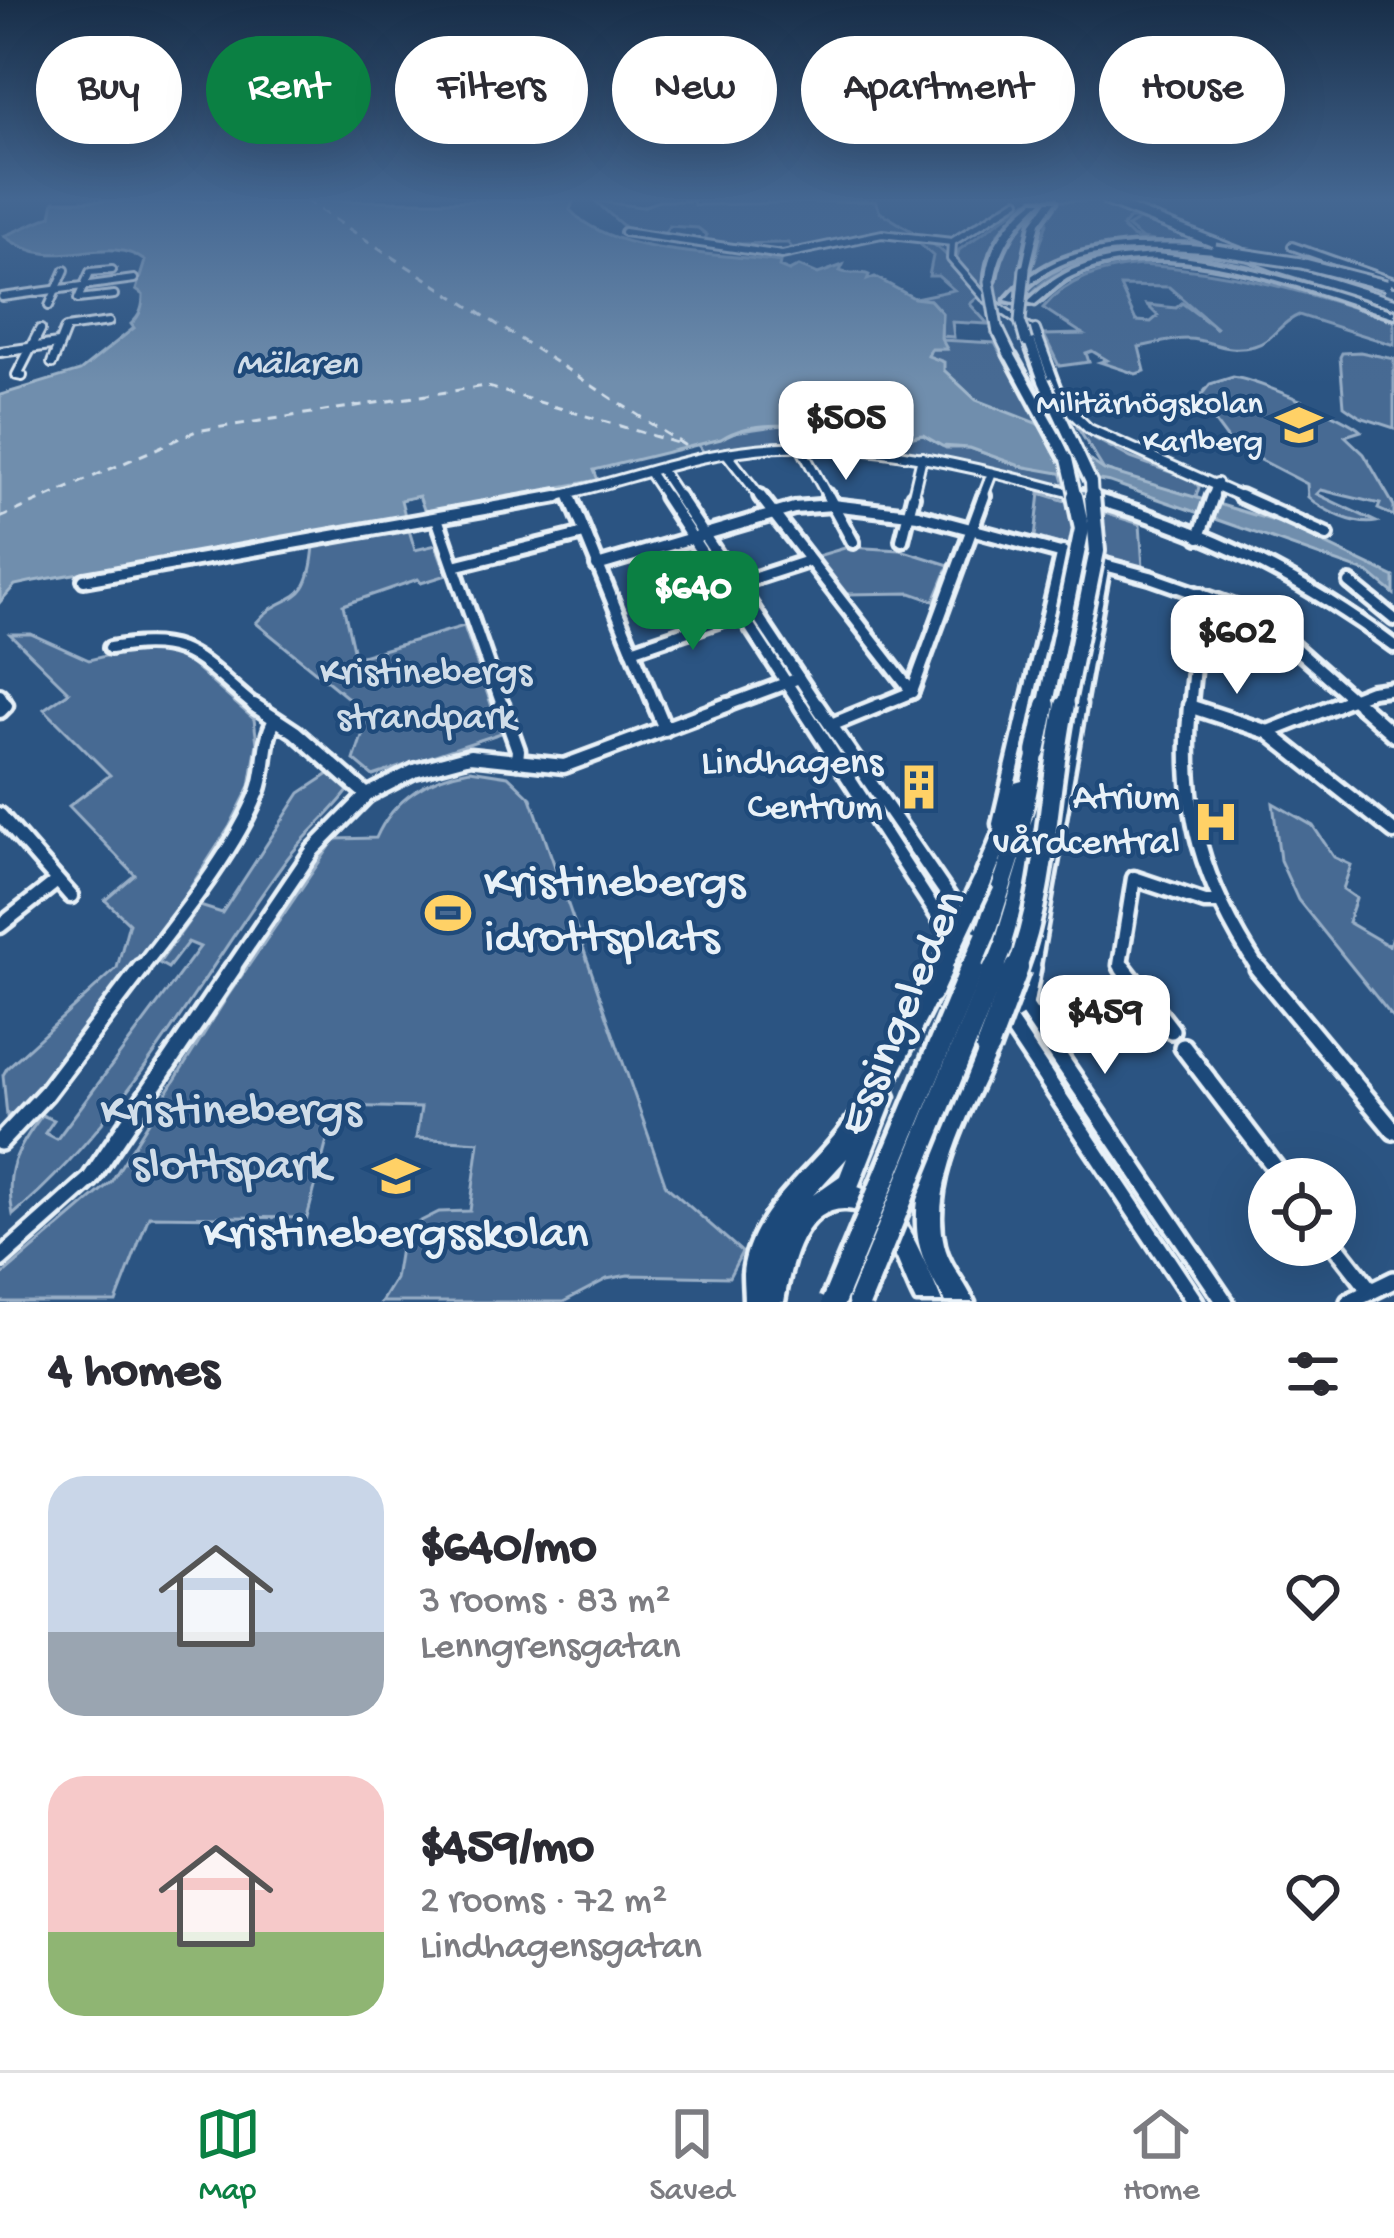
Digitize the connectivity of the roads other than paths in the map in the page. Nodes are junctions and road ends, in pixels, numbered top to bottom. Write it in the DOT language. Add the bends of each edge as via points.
graph roads {
  1 [pos="953,262"];
  2 [pos="993,262"];
  3 [pos="1027,262"];
  4 [pos="1069,262"];
  5 [pos="1130,262"];
  6 [pos="1186,262"];
  7 [pos="1262,262"];
  8 [pos="1292,262"];
  9 [pos="1333,262"];
  10 [pos="65,270"];
  11 [pos="112,270"];
  12 [pos="134,279"];
  13 [pos="5,284"];
  14 [pos="1391,285"];
  15 [pos="84,286"];
  16 [pos="58,290"];
  17 [pos="114,295"];
  18 [pos="1,299"];
  19 [pos="1394,304"];
  20 [pos="49,306"];
  21 [pos="1394,314"];
  22 [pos="109,322"];
  23 [pos="41,329"];
  24 [pos="1026,341"];
  25 [pos="58,344"];
  26 [pos="33,347"];
  27 [pos="0,352"];
  28 [pos="1010,355"];
  29 [pos="52,363"];
  30 [pos="22,376"];
  31 [pos="800,446"];
  32 [pos="727,454"];
  33 [pos="922,458"];
  34 [pos="992,473"];
  35 [pos="657,474"];
  36 [pos="1215,488"];
  37 [pos="569,494"];
  38 [pos="832,505"];
  39 [pos="772,513"];
  40 [pos="908,513"];
  41 [pos="438,521"];
  42 [pos="972,527"];
  43 [pos="1201,532"];
  44 [pos="584,534"];
  45 [pos="704,534"];
  46 [pos="1327,535"];
  47 [pos="691,538"];
  48 [pos="902,540"];
  49 [pos="853,542"];
  50 [pos="1063,553"];
  51 [pos="808,561"];
  52 [pos="1104,564"];
  53 [pos="454,566"];
  54 [pos="597,566"];
  55 [pos="84,580"];
  56 [pos="1350,583"];
  57 [pos="737,584"];
  58 [pos="1201,594"];
  59 [pos="740,613"];
  60 [pos="1394,619"];
  61 [pos="1394,646"];
  62 [pos="110,648"];
  63 [pos="632,650"];
  64 [pos="792,680"];
  65 [pos="1394,688"];
  66 [pos="912,692"];
  67 [pos="0,695"];
  68 [pos="1350,700"];
  69 [pos="1192,707"];
  70 [pos="0,711"];
  71 [pos="275,720"];
  72 [pos="830,725"];
  73 [pos="665,729"];
  74 [pos="1268,732"];
  75 [pos="1394,735"];
  76 [pos="1036,752"];
  77 [pos="517,761"];
  78 [pos="1049,783"];
  79 [pos="368,795"];
  80 [pos="0,815"];
  81 [pos="1389,828"];
  82 [pos="57,881"];
  83 [pos="71,896"];
  84 [pos="1220,902"];
  85 [pos="952,905"];
  86 [pos="935,916"];
  87 [pos="0,926"];
  88 [pos="1025,1005"];
  89 [pos="1006,1017"];
  90 [pos="1171,1030"];
  91 [pos="1183,1047"];
  92 [pos="894,1064"];
  93 [pos="1394,1131"];
  94 [pos="0,1142"];
  95 [pos="1268,1158"];
  96 [pos="1142,1178"];
  97 [pos="1120,1189"];
  98 [pos="836,1197"];
  99 [pos="0,1259"];
  100 [pos="1351,1266"];
  101 [pos="1394,1280"];
  102 [pos="1370,1290"];
  103 [pos="770,1298"];
  104 [pos="832,1302"];
  105 [pos="859,1302"];
  106 [pos="929,1302"];
  107 [pos="961,1302"];
  108 [pos="1195,1302"];
  109 [pos="1225,1302"];
  110 [pos="1349,1302"];
  1 -- 36 [label="street" via="972,285 1034,328 1075,417"];
  2 -- 28 [label="highway, bridge" via="998,337"];
  3 -- 24 [label="highway, bridge" via="1020,320"];
  4 -- 28 [label="highway, bridge" via="1034,277 1011,300 1003,327"];
  5 -- 24 [label="highway, bridge" via="1079,269 1049,284 1024,321"];
  6 -- 21 [label="highway, bridge" via="1251,270"];
  7 -- 19 [label="main road"];
  8 -- 14 [label="highway, bridge"];
  9 -- 14 [label="street"];
  10 -- 16 [label="street"];
  11 -- 15 [label="street" via="90,272"];
  12 -- 15 [label="street"];
  13 -- 18 [label="street"];
  15 -- 16 [label="street"];
  15 -- 17 [label="street" via="78,299"];
  16 -- 18 [label="street"];
  16 -- 20 [label="street"];
  22 -- 25 [label="street" via="66,328"];
  23 -- 26 [label="street"];
  24 -- 78 [label="highway, bridge" via="1090,482 1098,532"];
  25 -- 26 [label="street"];
  25 -- 29 [label="street"];
  26 -- 27 [label="street"];
  26 -- 30 [label="street"];
  28 -- 76 [label="highway, bridge" via="1067,459 1082,518"];
  31 -- 32 [label="street"];
  31 -- 33 [label="street"];
  31 -- 38 [label="street"];
  32 -- 35 [label="street"];
  32 -- 39 [label="street"];
  33 -- 34 [label="street"];
  33 -- 40 [label="street"];
  34 -- 42 [label="street"];
  34 -- 43 [label="street"];
  35 -- 37 [label="street"];
  35 -- 45 [label="street"];
  35 -- 47 [label="street"];
  36 -- 43 [label="street"];
  36 -- 46 [label="street"];
  37 -- 41 [label="street"];
  37 -- 44 [label="street"];
  38 -- 39 [label="street"];
  38 -- 40 [label="street"];
  38 -- 49 [label="street"];
  39 -- 45 [label="street"];
  39 -- 51 [label="street"];
  40 -- 42 [label="street"];
  40 -- 48 [label="street"];
  41 -- 53 [label="street"];
  41 -- 55 [label="street"];
  42 -- 50 [label="street"];
  42 -- 66 [label="street"];
  43 -- 61 [label="street" via="1309,584"];
  44 -- 53 [label="street"];
  44 -- 54 [label="street"];
  45 -- 47 [label="street"];
  45 -- 57 [label="street"];
  47 -- 54 [label="street"];
  47 -- 59 [label="street"];
  50 -- 52 [label="street"];
  50 -- 85 [label="street" via="991,856 982,880"];
  51 -- 57 [label="street"];
  51 -- 66 [label="street"];
  52 -- 58 [label="street"];
  52 -- 88 [label="street"];
  53 -- 77 [label="street"];
  54 -- 63 [label="street"];
  56 -- 60 [label="street"];
  57 -- 64 [label="street"];
  58 -- 68 [label="street" via="1268,625"];
  58 -- 69 [label="street"];
  59 -- 63 [label="street"];
  59 -- 64 [label="street"];
  62 -- 71 [label="street" via="174,644"];
  63 -- 73 [label="street"];
  64 -- 72 [label="street"];
  64 -- 73 [label="street"];
  64 -- 86 [label="street"];
  65 -- 68 [label="street"];
  66 -- 72 [label="street"];
  67 -- 70 [label="street"];
  68 -- 74 [label="street"];
  68 -- 75 [label="street"];
  69 -- 74 [label="street"];
  69 -- 84 [label="street" via="1192,831"];
  71 -- 79 [label="street"];
  71 -- 94 [label="street" via="259,791 230,845 146,966"];
  72 -- 85 [label="street"];
  73 -- 77 [label="street" via="564,766"];
  74 -- 81 [label="street"];
  76 -- 92 [label="highway, bridge"];
  76 -- 104 [label="highway, Essingeleden, bridge" via="999,899"];
  77 -- 79 [label="street" via="446,761"];
  78 -- 105 [label="highway, Essingeleden, bridge" via="1004,946"];
  78 -- 107 [label="highway, bridge" via="1032,920 927,1200 931,1254"];
  79 -- 99 [label="street" via="313,850 90,1179"];
  80 -- 82 [label="street"];
  82 -- 83 [label="street"];
  82 -- 87 [label="street"];
  84 -- 90 [label="street" via="1144,878 1130,886 1120,965"];
  84 -- 93 [label="street" via="1283,1002"];
  85 -- 86 [label="street"];
  85 -- 88 [label="street"];
  86 -- 89 [label="street"];
  88 -- 89 [label="street"];
  88 -- 96 [label="street"];
  89 -- 97 [label="street"];
  91 -- 95 [label="street"];
  92 -- 98 [label="highway" via="856,1171"];
  92 -- 103 [label="highway" via="851,1135 773,1219 760,1254"];
  96 -- 97 [label="street"];
  96 -- 109 [label="street"];
  97 -- 108 [label="street"];
  98 -- 103 [label="highway" via="794,1230"];
  98 -- 106 [label="highway, bridge" via="863,1200 885,1215"];
  100 -- 102 [label="street"];
  101 -- 102 [label="street"];
  102 -- 110 [label="street"];
}
